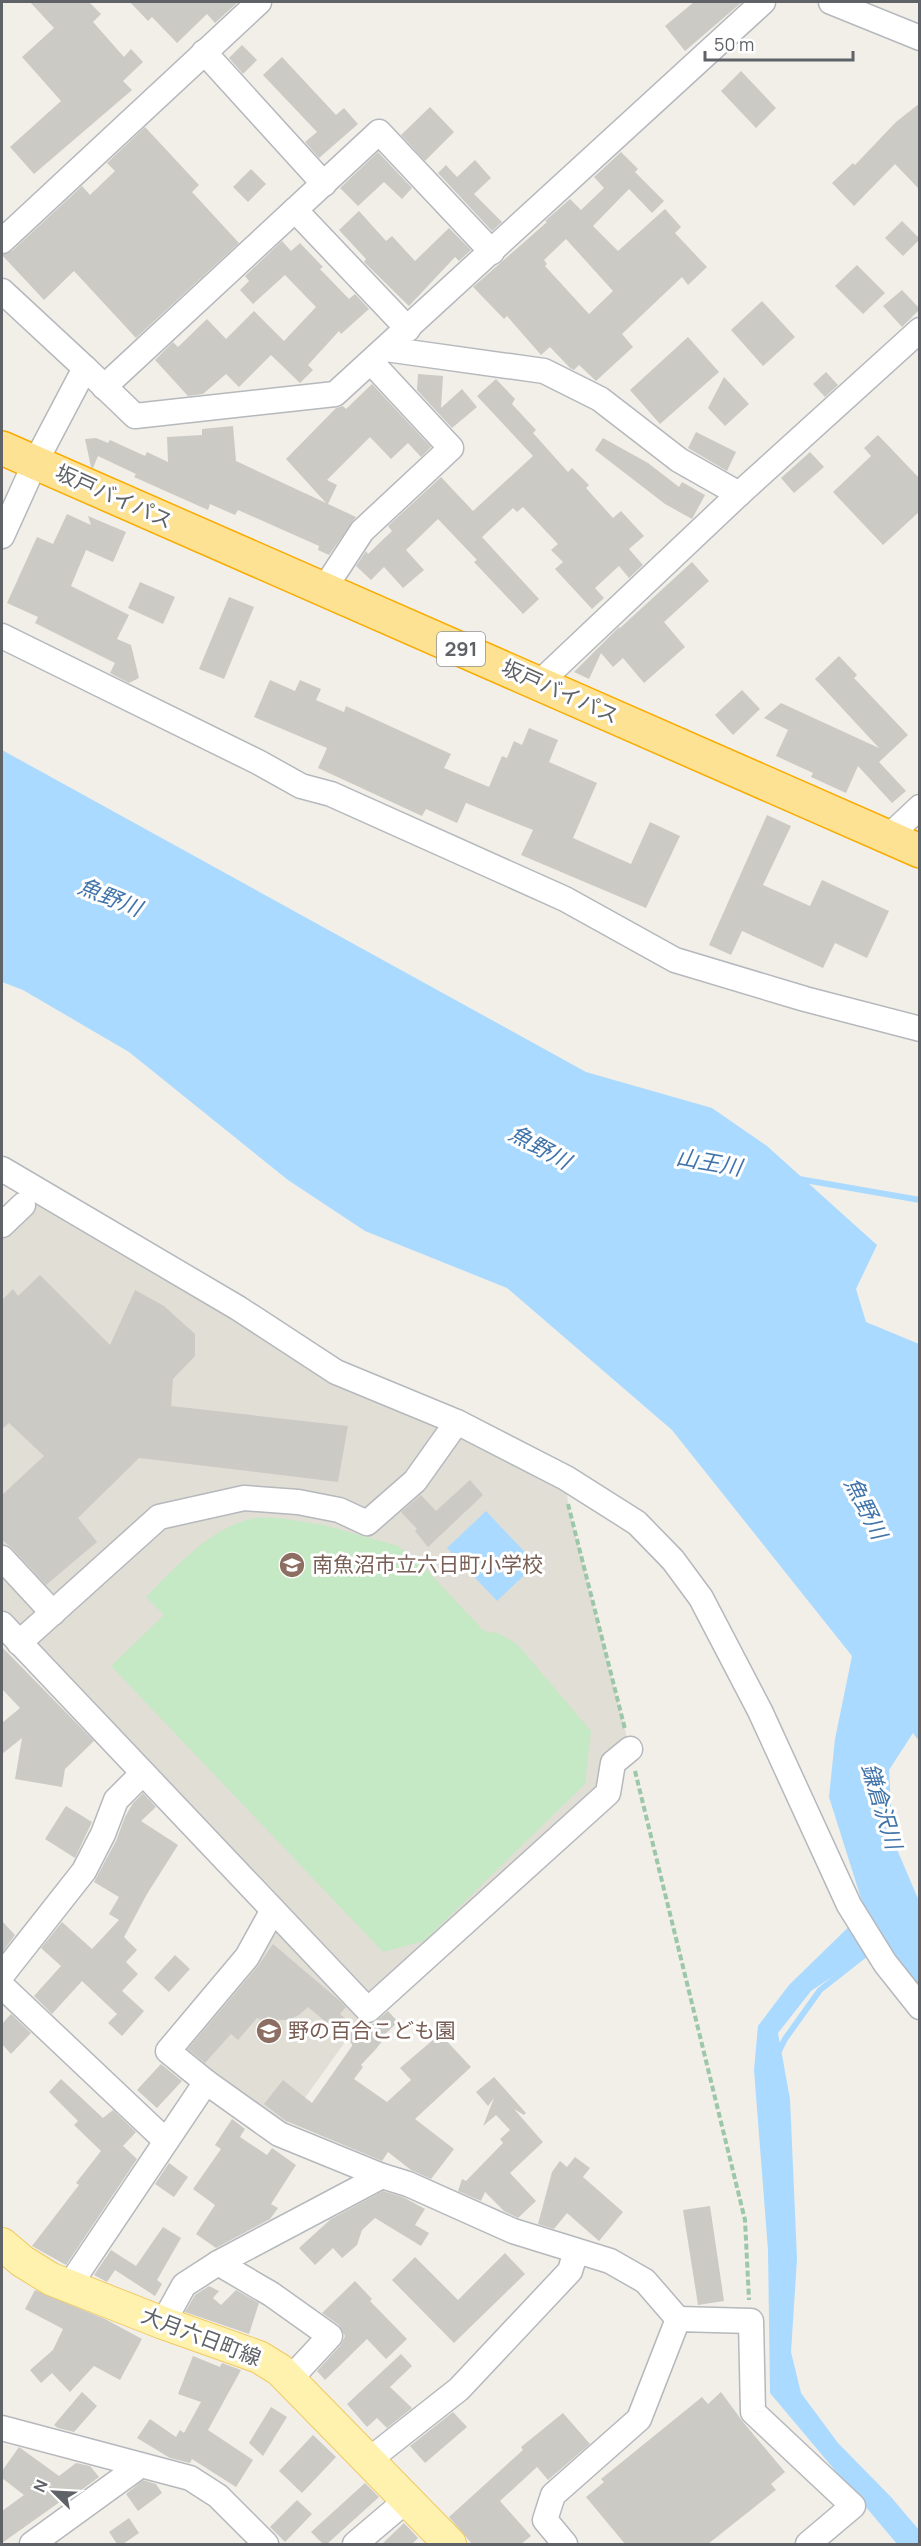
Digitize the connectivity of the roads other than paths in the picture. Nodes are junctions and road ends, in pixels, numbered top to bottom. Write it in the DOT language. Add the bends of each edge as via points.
graph roads {
  1 [pos="259,2"];
  2 [pos="763,2"];
  3 [pos="831,2"];
  4 [pos="920,38"];
  5 [pos="204,52"];
  6 [pos="324,184"];
  7 [pos="295,210"];
  8 [pos="2,241"];
  9 [pos="492,252"];
  10 [pos="2,291"];
  11 [pos="408,329"];
  12 [pos="920,330"];
  13 [pos="379,356"];
  14 [pos="85,368"];
  15 [pos="105,387"];
  16 [pos="2,448"];
  17 [pos="35,463"];
  18 [pos="739,494"];
  19 [pos="2,536"];
  20 [pos="324,590"];
  21 [pos="2,636"];
  22 [pos="539,683"];
  23 [pos="920,807"];
  24 [pos="888,837"];
  25 [pos="920,851"];
  26 [pos="920,1029"];
  27 [pos="2,1169"];
  28 [pos="23,1205"];
  29 [pos="2,1225"];
  30 [pos="457,1422"];
  31 [pos="2,1558"];
  32 [pos="53,1613"];
  33 [pos="9,1636"];
  34 [pos="630,1749"];
  35 [pos="143,1773"];
  36 [pos="273,1910"];
  37 [pos="2,1975"];
  38 [pos="2,1986"];
  39 [pos="920,2007"];
  40 [pos="206,2082"];
  41 [pos="166,2141"];
  42 [pos="382,2176"];
  43 [pos="3,2249"];
  44 [pos="576,2251"];
  45 [pos="218,2263"];
  46 [pos="69,2286"];
  47 [pos="678,2319"];
  48 [pos="163,2323"];
  49 [pos="290,2379"];
  50 [pos="2,2428"];
  51 [pos="369,2460"];
  52 [pos="135,2464"];
  53 [pos="408,2499"];
  54 [pos="32,2544"];
  55 [pos="266,2544"];
  56 [pos="355,2544"];
  57 [pos="450,2544"];
  58 [pos="565,2544"];
  59 [pos="808,2544"];
  1 -- 5 [label="street"];
  2 -- 9 [label="street"];
  3 -- 4 [label="street"];
  5 -- 6 [label="street"];
  5 -- 8 [label="street"];
  6 -- 7 [label="street"];
  6 -- 9 [label="street" via="380,132"];
  7 -- 11 [label="street"];
  7 -- 15 [label="street"];
  9 -- 11 [label="street"];
  10 -- 14 [label="street"];
  11 -- 13 [label="street"];
  12 -- 18 [label="street"];
  13 -- 15 [label="street" via="335,394 135,416"];
  13 -- 18 [label="street" via="544,371 600,399 679,460"];
  13 -- 20 [label="street" via="452,448 362,531"];
  14 -- 15 [label="street"];
  14 -- 17 [label="street"];
  16 -- 17 [label="highway, 坂戸バイパス / 291"];
  17 -- 19 [label="street"];
  17 -- 20 [label="highway, 坂戸バイパス / 291"];
  18 -- 22 [label="street"];
  20 -- 22 [label="highway, 坂戸バイパス / 291"];
  21 -- 26 [label="street" via="301,786 331,794 565,899 675,960"];
  22 -- 24 [label="highway, 坂戸バイパス / 291"];
  23 -- 24 [label="street"];
  24 -- 25 [label="highway, 坂戸バイパス / 291"];
  27 -- 30 [label="street" via="238,1308 336,1372"];
  28 -- 29 [label="street"];
  30 -- 32 [label="street" via="415,1481 367,1523 339,1510 244,1498 159,1517"];
  30 -- 39 [label="street" via="566,1478 637,1522 673,1560 701,1598 760,1711 849,1905 882,1959"];
  31 -- 32 [label="street"];
  32 -- 33 [label="street"];
  33 -- 35 [label="street"];
  34 -- 36 [label="street" via="614,1763 608,1793 368,2010"];
  35 -- 36 [label="street"];
  35 -- 37 [label="street" via="116,1800 84,1871"];
  36 -- 40 [label="street" via="247,1957 168,2051"];
  38 -- 41 [label="street"];
  40 -- 41 [label="street"];
  40 -- 42 [label="street" via="279,2134"];
  41 -- 46 [label="street"];
  42 -- 44 [label="street" via="513,2231"];
  42 -- 45 [label="street"];
  43 -- 46 [label="main road, 大月六日町線"];
  44 -- 47 [label="street" via="610,2261 645,2281"];
  44 -- 51 [label="street" via="570,2271 459,2389"];
  45 -- 48 [label="street" via="184,2284"];
  45 -- 49 [label="street" via="330,2336"];
  46 -- 48 [label="main road, 大月六日町線"];
  47 -- 58 [label="street" via="639,2419 553,2495 544,2520"];
  47 -- 59 [label="street" via="751,2321 753,2412 853,2506"];
  48 -- 49 [label="main road, 大月六日町線" via="259,2357"];
  49 -- 51 [label="main road, 大月六日町線"];
  50 -- 52 [label="street"];
  51 -- 53 [label="main road, 大月六日町線"];
  52 -- 54 [label="street" via="134,2470"];
  52 -- 55 [label="street" via="190,2478 218,2496"];
  53 -- 56 [label="street"];
  53 -- 57 [label="main road, 大月六日町線"];
}
